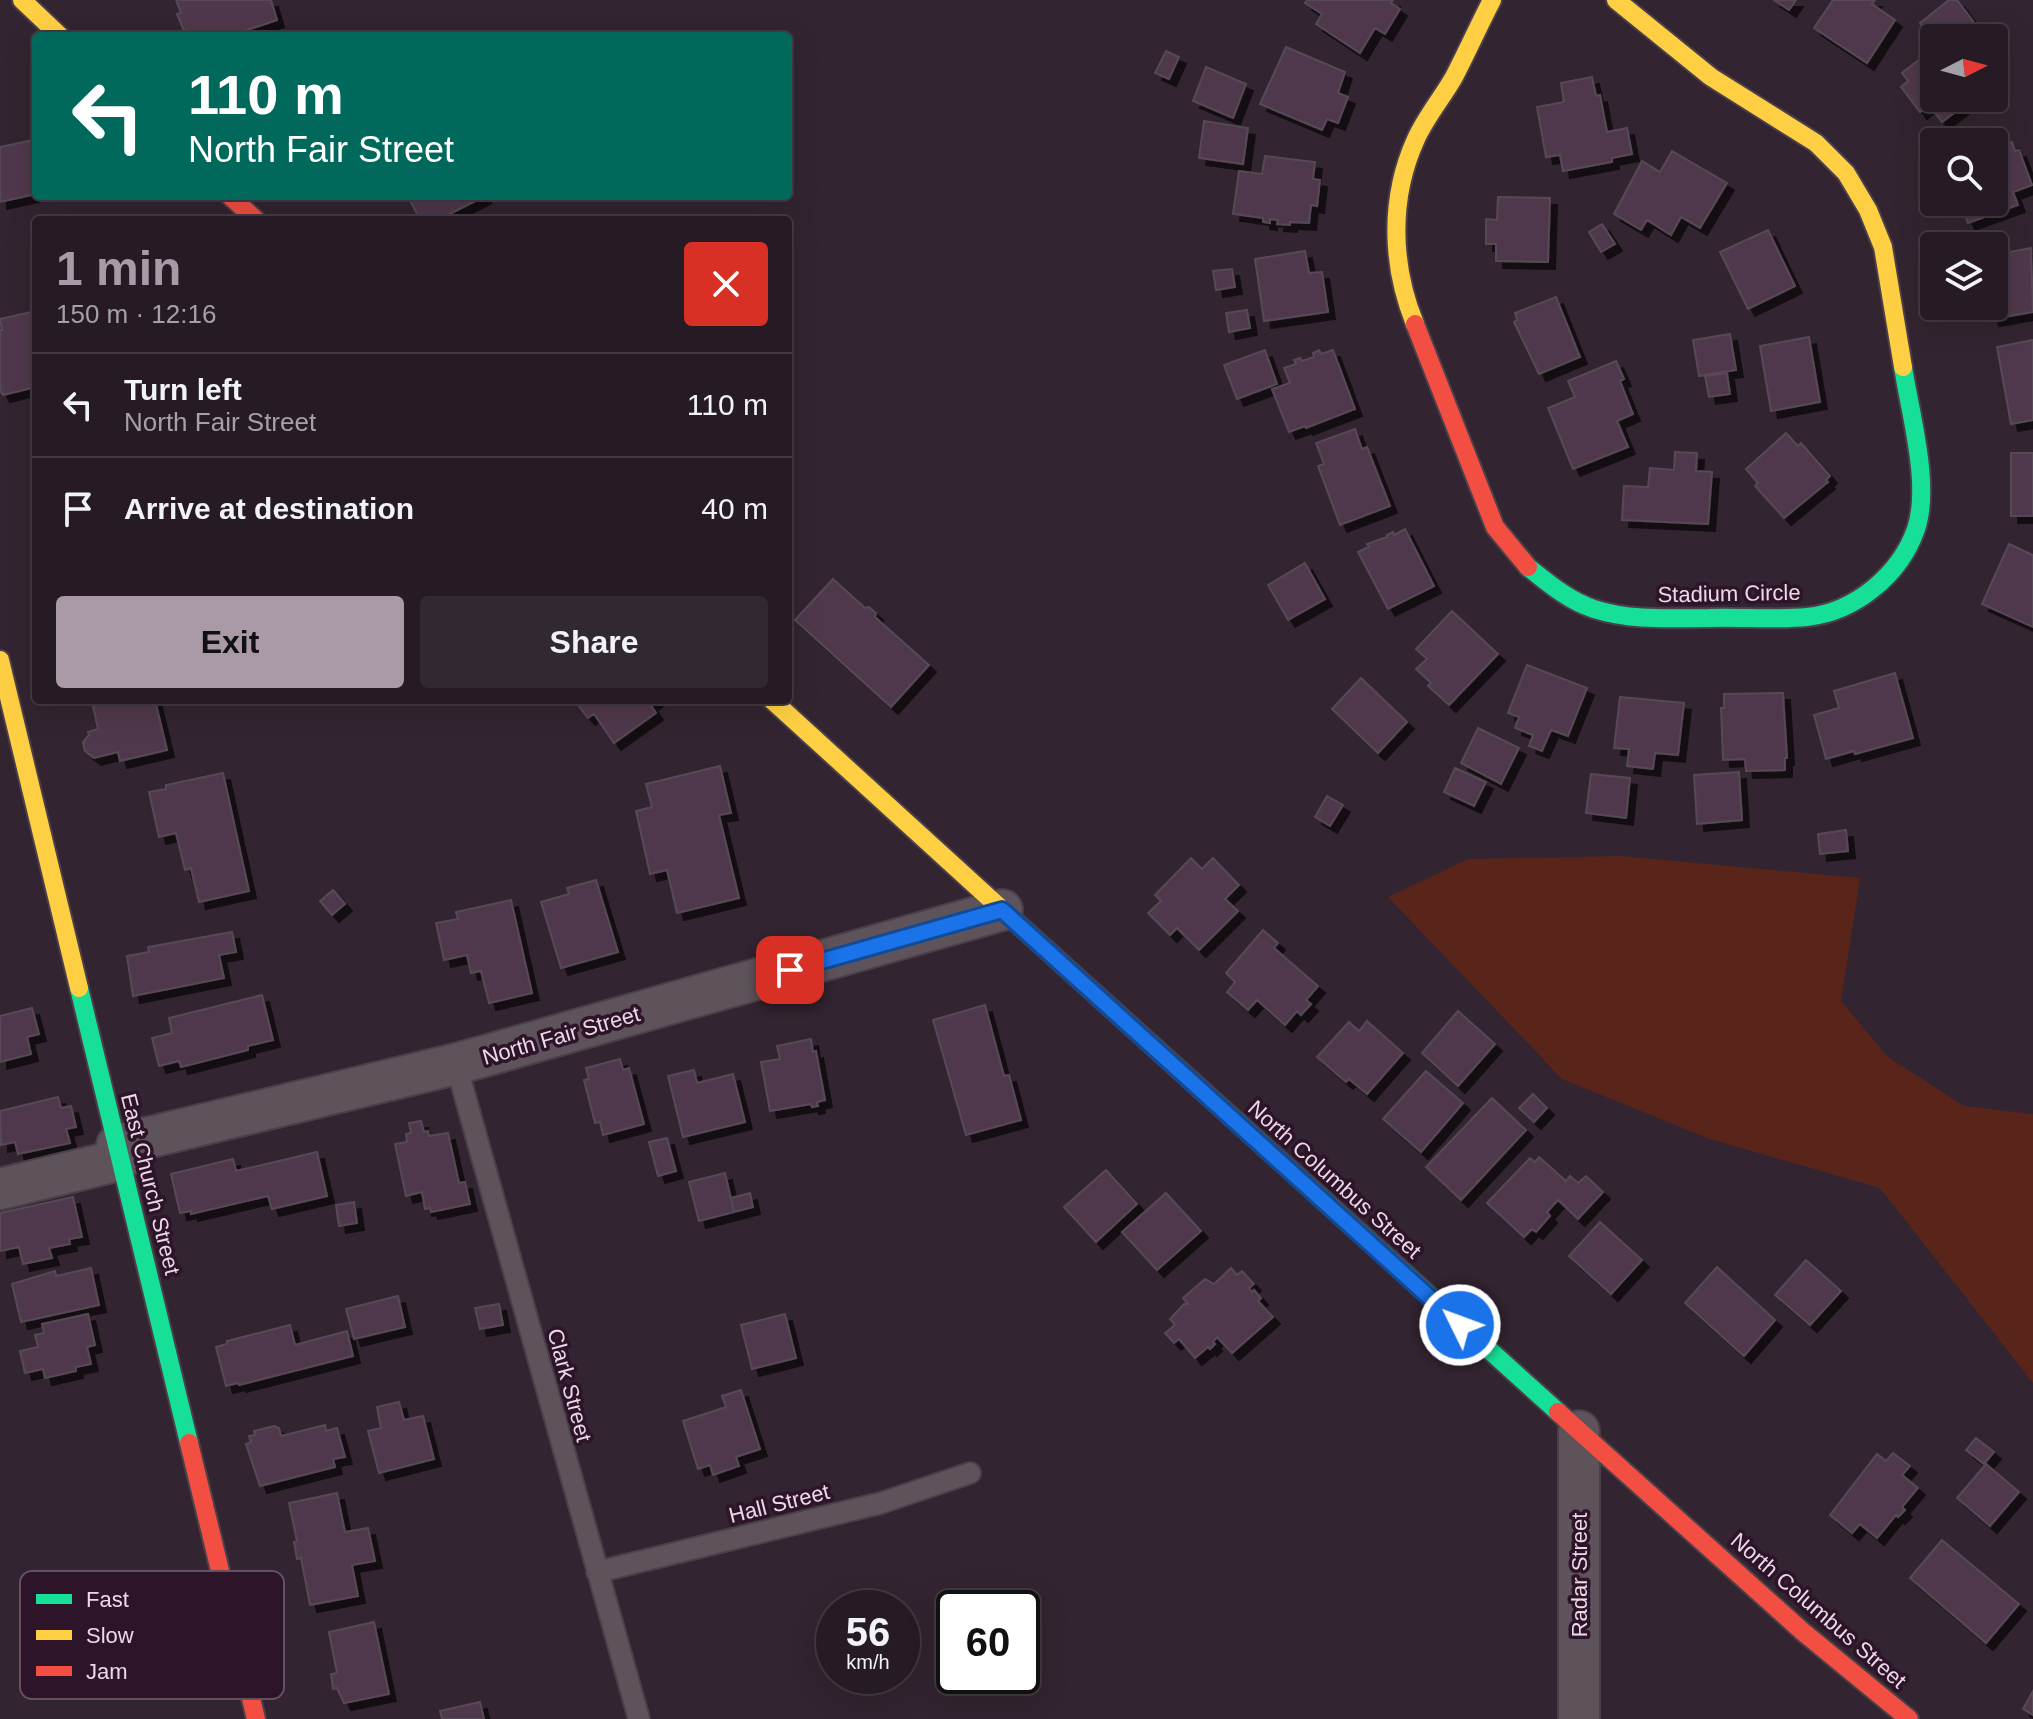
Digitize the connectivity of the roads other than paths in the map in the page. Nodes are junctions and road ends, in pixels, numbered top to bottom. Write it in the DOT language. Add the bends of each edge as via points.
graph roads {
  1 [pos="22,0"];
  2 [pos="1492,0"];
  3 [pos="1616,0"];
  4 [pos="56,32"];
  5 [pos="234,200"];
  6 [pos="252,216"];
  7 [pos="0,660"];
  8 [pos="776,704"];
  9 [pos="1002,910"];
  10 [pos="456,1064"];
  11 [pos="119,1153"];
  12 [pos="0,1189"];
  13 [pos="1579,1431"];
  14 [pos="970,1473"];
  15 [pos="220,1571"];
  16 [pos="597,1572"];
  17 [pos="251,1699"];
  18 [pos="256,1719"];
  19 [pos="639,1719"];
  20 [pos="1579,1719"];
  21 [pos="1909,1719"];
  1 -- 4 [label="street"];
  2 -- 3 [label="street, Stadium Circle" via="1416,139 1396,221 1397,261 1408,307 1495,527 1523,563 1556,590 1593,609 1634,618 1809,617 1845,607 1876,587 1899,562 1916,529 1923,489 1883,247 1846,173 1816,143 1711,77"];
  5 -- 6 [label="street"];
  7 -- 11 [label="street, East Church Street"];
  8 -- 9 [label="street, North Columbus Street"];
  9 -- 10 [label="street, North Fair Street"];
  9 -- 13 [label="street, North Columbus Street"];
  10 -- 11 [label="street, North Fair Street"];
  10 -- 16 [label="lane, Clark Street"];
  11 -- 12 [label="street, North Fair Street"];
  11 -- 15 [label="street, East Church Street"];
  13 -- 20 [label="street, Radar Street"];
  13 -- 21 [label="street, North Columbus Street" via="1802,1631"];
  14 -- 16 [label="lane, Hall Street" via="881,1503"];
  16 -- 19 [label="lane, Clark Street"];
  17 -- 18 [label="street, East Church Street"];
}
